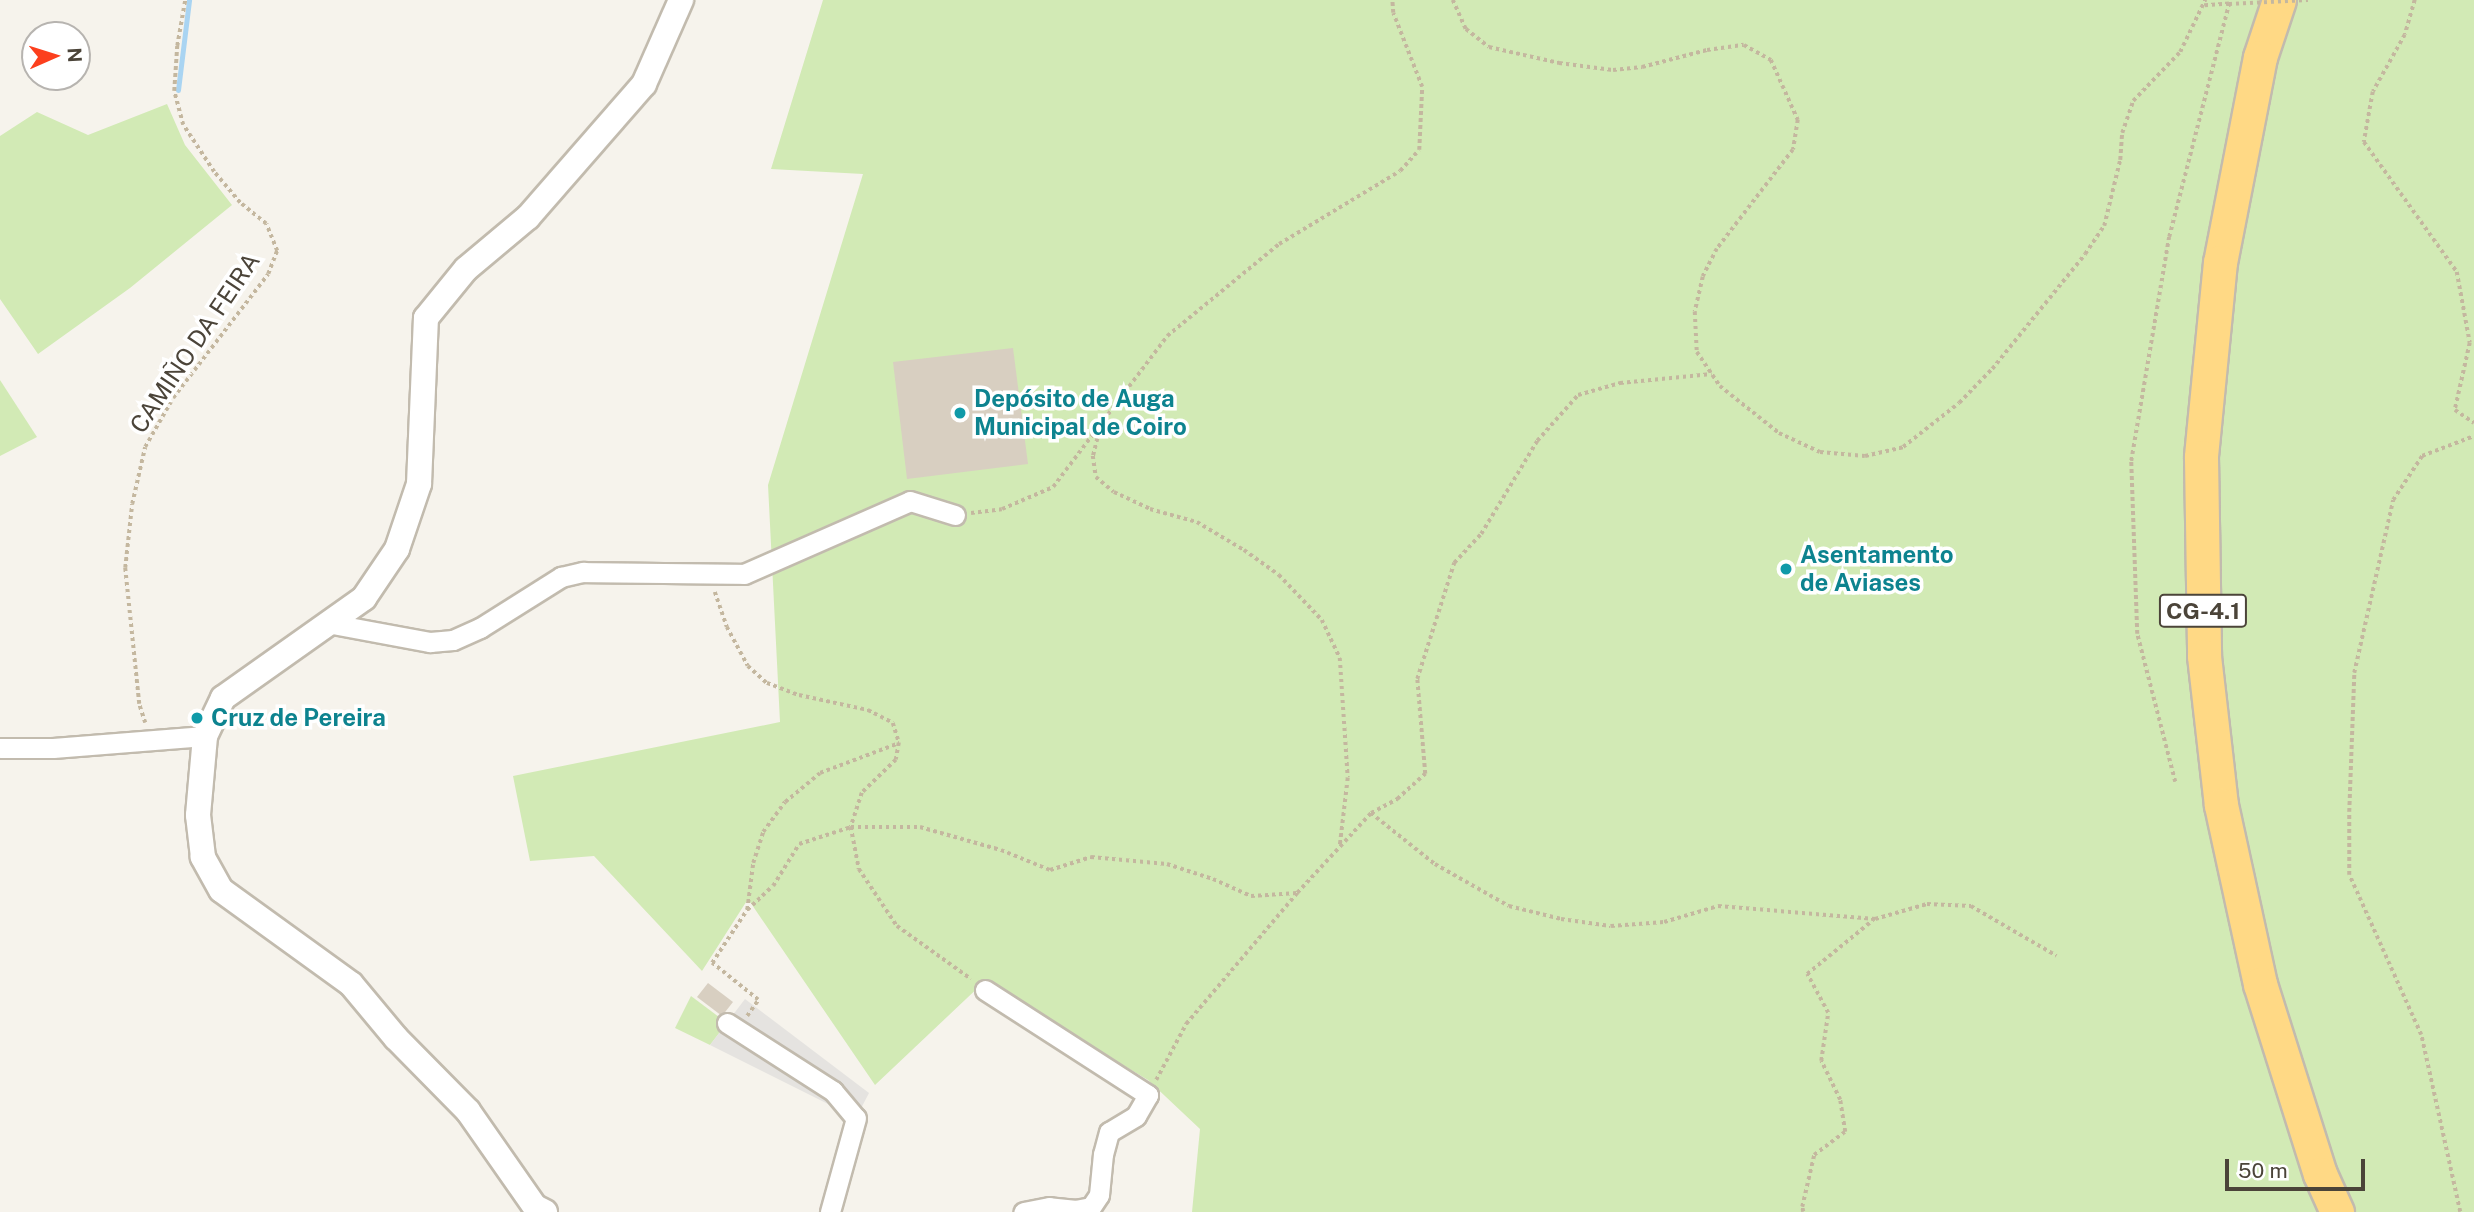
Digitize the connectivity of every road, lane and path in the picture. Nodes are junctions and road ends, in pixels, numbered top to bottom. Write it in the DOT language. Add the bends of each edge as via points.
graph roads {
  1 [pos="185,0"];
  2 [pos="681,0"];
  3 [pos="1392,0"];
  4 [pos="1453,0"];
  5 [pos="2205,0"];
  6 [pos="2278,0"];
  7 [pos="2308,0"];
  8 [pos="2415,0"];
  9 [pos="2229,4"];
  10 [pos="2201,6"];
  11 [pos="1712,374"];
  12 [pos="1101,423"];
  13 [pos="2474,423"];
  14 [pos="2474,436"];
  15 [pos="955,514"];
  16 [pos="709,574"];
  17 [pos="327,623"];
  18 [pos="205,736"];
  19 [pos="150,738"];
  20 [pos="899,743"];
  21 [pos="0,748"];
  22 [pos="2175,782"];
  23 [pos="1371,813"];
  24 [pos="851,827"];
  25 [pos="1340,847"];
  26 [pos="1297,893"];
  27 [pos="747,910"];
  28 [pos="1875,919"];
  29 [pos="2057,956"];
  30 [pos="985,990"];
  31 [pos="732,1026"];
  32 [pos="1148,1095"];
  33 [pos="545,1212"];
  34 [pos="830,1212"];
  35 [pos="1023,1212"];
  36 [pos="1803,1212"];
  37 [pos="2337,1212"];
  38 [pos="2460,1212"];
  1 -- 19 [label="path, CAMIÑO DA FEIRA" via="174,91 183,125 214,172 240,203 266,224 277,251 268,274 173,398 145,447 132,504 125,568 139,704"];
  2 -- 17 [label="street" via="643,84 528,217 466,269 426,318 419,484 397,549 373,586 364,598"];
  3 -- 12 [label="path" via="1422,88 1419,150 1400,171 1279,244 1167,336"];
  4 -- 11 [label="path" via="1466,29 1489,47 1559,63 1623,69 1744,46 1771,60 1798,120 1793,150 1717,249 1703,277 1695,312 1697,352"];
  5 -- 10 [label="path"];
  6 -- 37 [label="highway, CG-4.1" via="2260,57 2220,262 2201,457 2204,656 2221,805 2260,984 2320,1174"];
  7 -- 9 [label="path, bridge"];
  8 -- 13 [label="path" via="2404,35 2373,92 2364,142 2457,272 2470,343 2455,410"];
  9 -- 10 [label="path"];
  9 -- 22 [label="path" via="2169,237 2131,461 2137,634"];
  10 -- 11 [label="path" via="2180,52 2133,101 2104,226 1992,369 1959,403 1903,447 1865,456 1820,453 1779,433 1720,386"];
  11 -- 23 [label="path" via="1620,383 1578,395 1536,441 1481,534 1454,563 1417,679 1425,774 1397,799"];
  12 -- 15 [label="path" via="1053,487 1002,509"];
  12 -- 25 [label="path" via="1093,456 1096,477 1114,492 1150,509 1196,522 1244,550 1279,575 1322,620 1340,658 1348,778"];
  14 -- 38 [label="path" via="2422,456 2393,500 2354,673 2349,812 2349,876 2421,1035"];
  15 -- 16 [label="street" via="910,501 744,574"];
  16 -- 17 [label="street" via="583,572 561,577 453,640 430,642"];
  16 -- 20 [label="path" via="727,627 748,666 766,683 868,710 893,723"];
  17 -- 18 [label="street" via="223,698"];
  18 -- 19 [label="street"];
  18 -- 33 [label="street" via="198,814 203,858 221,890 351,984 468,1111 536,1207"];
  19 -- 21 [label="street" via="53,748"];
  20 -- 24 [label="path" via="896,760 862,793"];
  20 -- 27 [label="path" via="820,773 785,802 763,832 753,863"];
  23 -- 25 [label="path"];
  23 -- 28 [label="path" via="1435,864 1509,906 1561,919 1611,926 1664,922 1718,906"];
  24 -- 26 [label="path" via="920,827 1001,850 1050,870 1091,857 1167,864 1251,896"];
  24 -- 27 [label="path" via="799,844 773,886"];
  24 -- 30 [label="path" via="859,869 897,926"];
  25 -- 26 [label="path"];
  26 -- 32 [label="path" via="1186,1024"];
  27 -- 31 [label="path" via="712,963 758,1000"];
  28 -- 29 [label="path" via="1927,904 1971,905"];
  28 -- 36 [label="path" via="1807,974 1828,1013 1821,1062 1840,1100 1845,1132 1814,1155"];
  30 -- 32 [label="street"];
  31 -- 34 [label="street" via="833,1091 856,1118"];
  32 -- 35 [label="street" via="1136,1115 1109,1132 1099,1195 1091,1207"];
}
